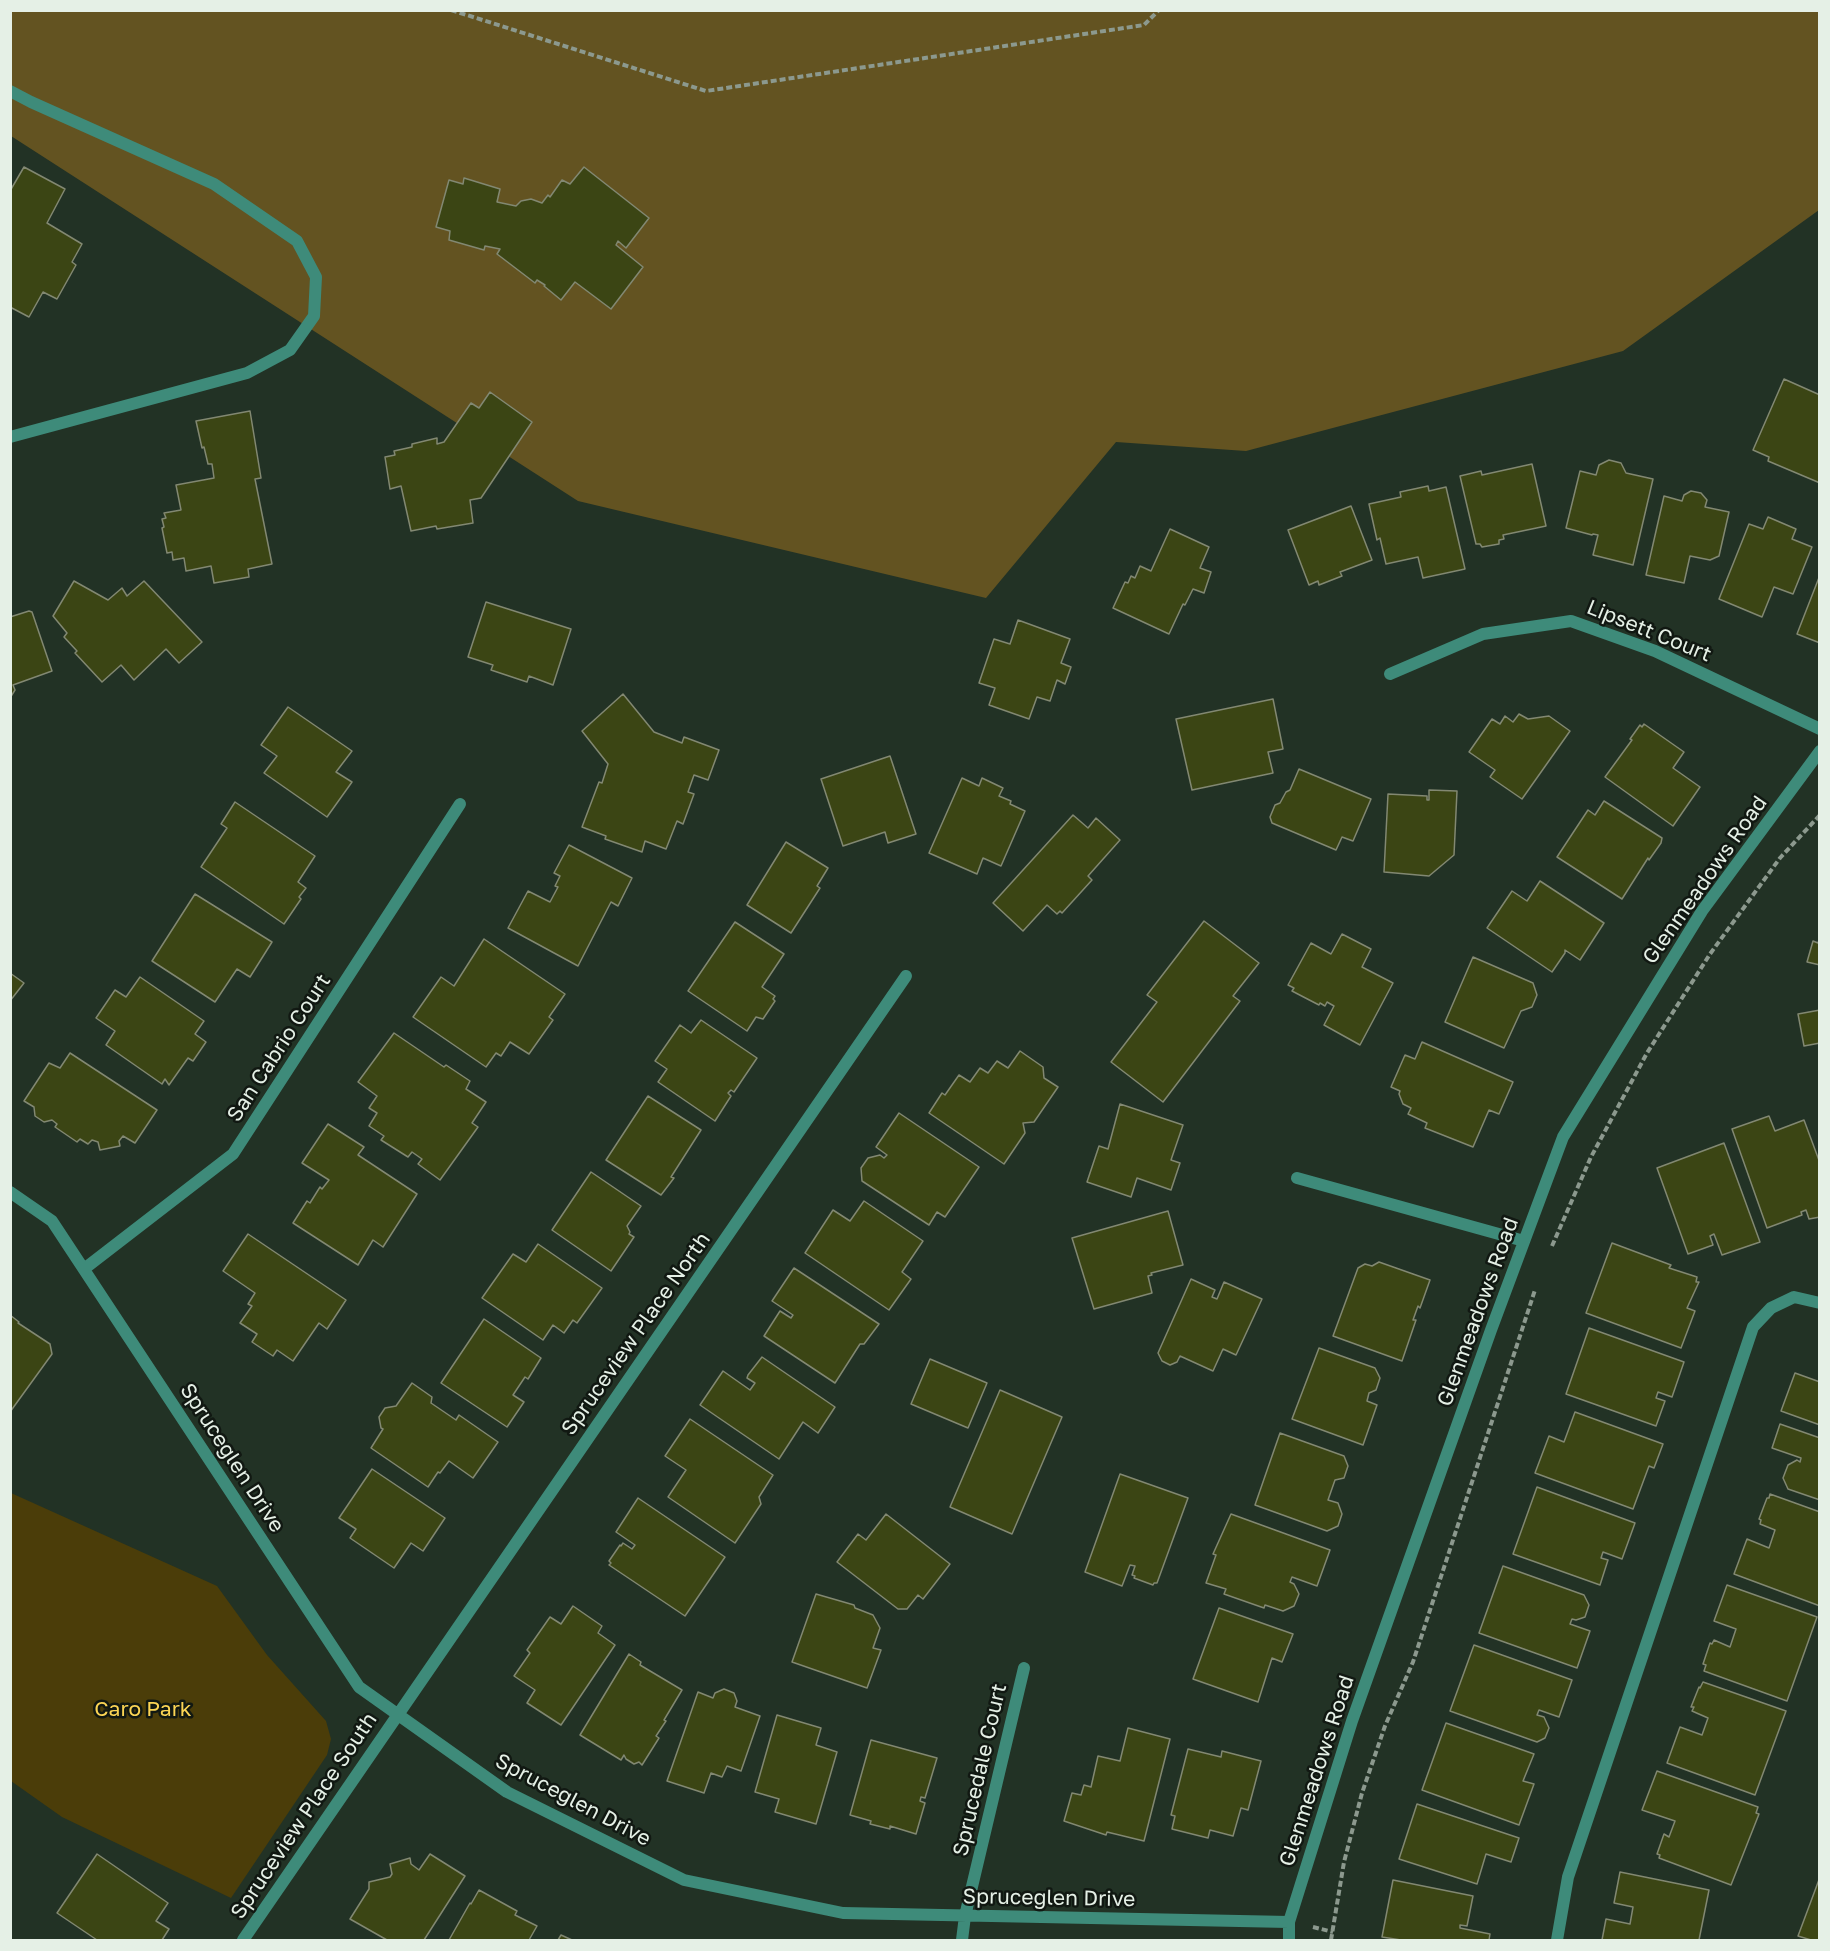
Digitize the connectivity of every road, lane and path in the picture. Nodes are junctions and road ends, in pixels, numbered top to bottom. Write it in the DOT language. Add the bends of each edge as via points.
graph roads {
  1 [pos="451,10"];
  2 [pos="1159,10"];
  3 [pos="10,91"];
  4 [pos="10,437"];
  5 [pos="1390,674"];
  6 [pos="1820,729"];
  7 [pos="1820,751"];
  8 [pos="460,804"];
  9 [pos="1820,815"];
  10 [pos="906,976"];
  11 [pos="1297,1178"];
  12 [pos="10,1192"];
  13 [pos="1524,1241"];
  14 [pos="1550,1251"];
  15 [pos="84,1269"];
  16 [pos="1536,1288"];
  17 [pos="1820,1303"];
  18 [pos="1024,1668"];
  19 [pos="397,1714"];
  20 [pos="965,1916"];
  21 [pos="1289,1922"];
  22 [pos="243,1941"];
  23 [pos="962,1941"];
  24 [pos="1289,1941"];
  25 [pos="1331,1941"];
  26 [pos="1557,1941"];
  1 -- 2 [label="path" via="706,92 1144,25"];
  3 -- 4 [label="street" via="214,184 297,242 316,277 314,316 290,350 247,373"];
  5 -- 6 [label="street, Lipsett Court" via="1483,634 1571,621 1655,651"];
  7 -- 13 [label="street, Glenmeadows Road" via="1702,911 1563,1137"];
  8 -- 15 [label="street, San Cabrio Court" via="233,1154"];
  9 -- 14 [label="path" via="1780,858 1710,954 1647,1053 1592,1157"];
  10 -- 19 [label="street, Spruceview Place North"];
  11 -- 13 [label="street"];
  12 -- 15 [label="street, Spruceglen Drive" via="52,1221"];
  13 -- 21 [label="street, Glenmeadows Road" via="1352,1721"];
  15 -- 19 [label="street, Spruceglen Drive" via="359,1687"];
  16 -- 25 [label="path" via="1413,1662 1362,1793 1344,1862"];
  17 -- 26 [label="street" via="1794,1297 1771,1308 1753,1327 1568,1877"];
  18 -- 20 [label="street, Sprucedale Court"];
  19 -- 20 [label="street, Spruceglen Drive" via="507,1792 684,1880 843,1913"];
  19 -- 22 [label="street, Spruceview Place South"];
  20 -- 21 [label="street, Spruceglen Drive"];
  20 -- 23 [label="street, Sprucedale Court"];
  21 -- 24 [label="street, Glenmeadows Road"];
}
